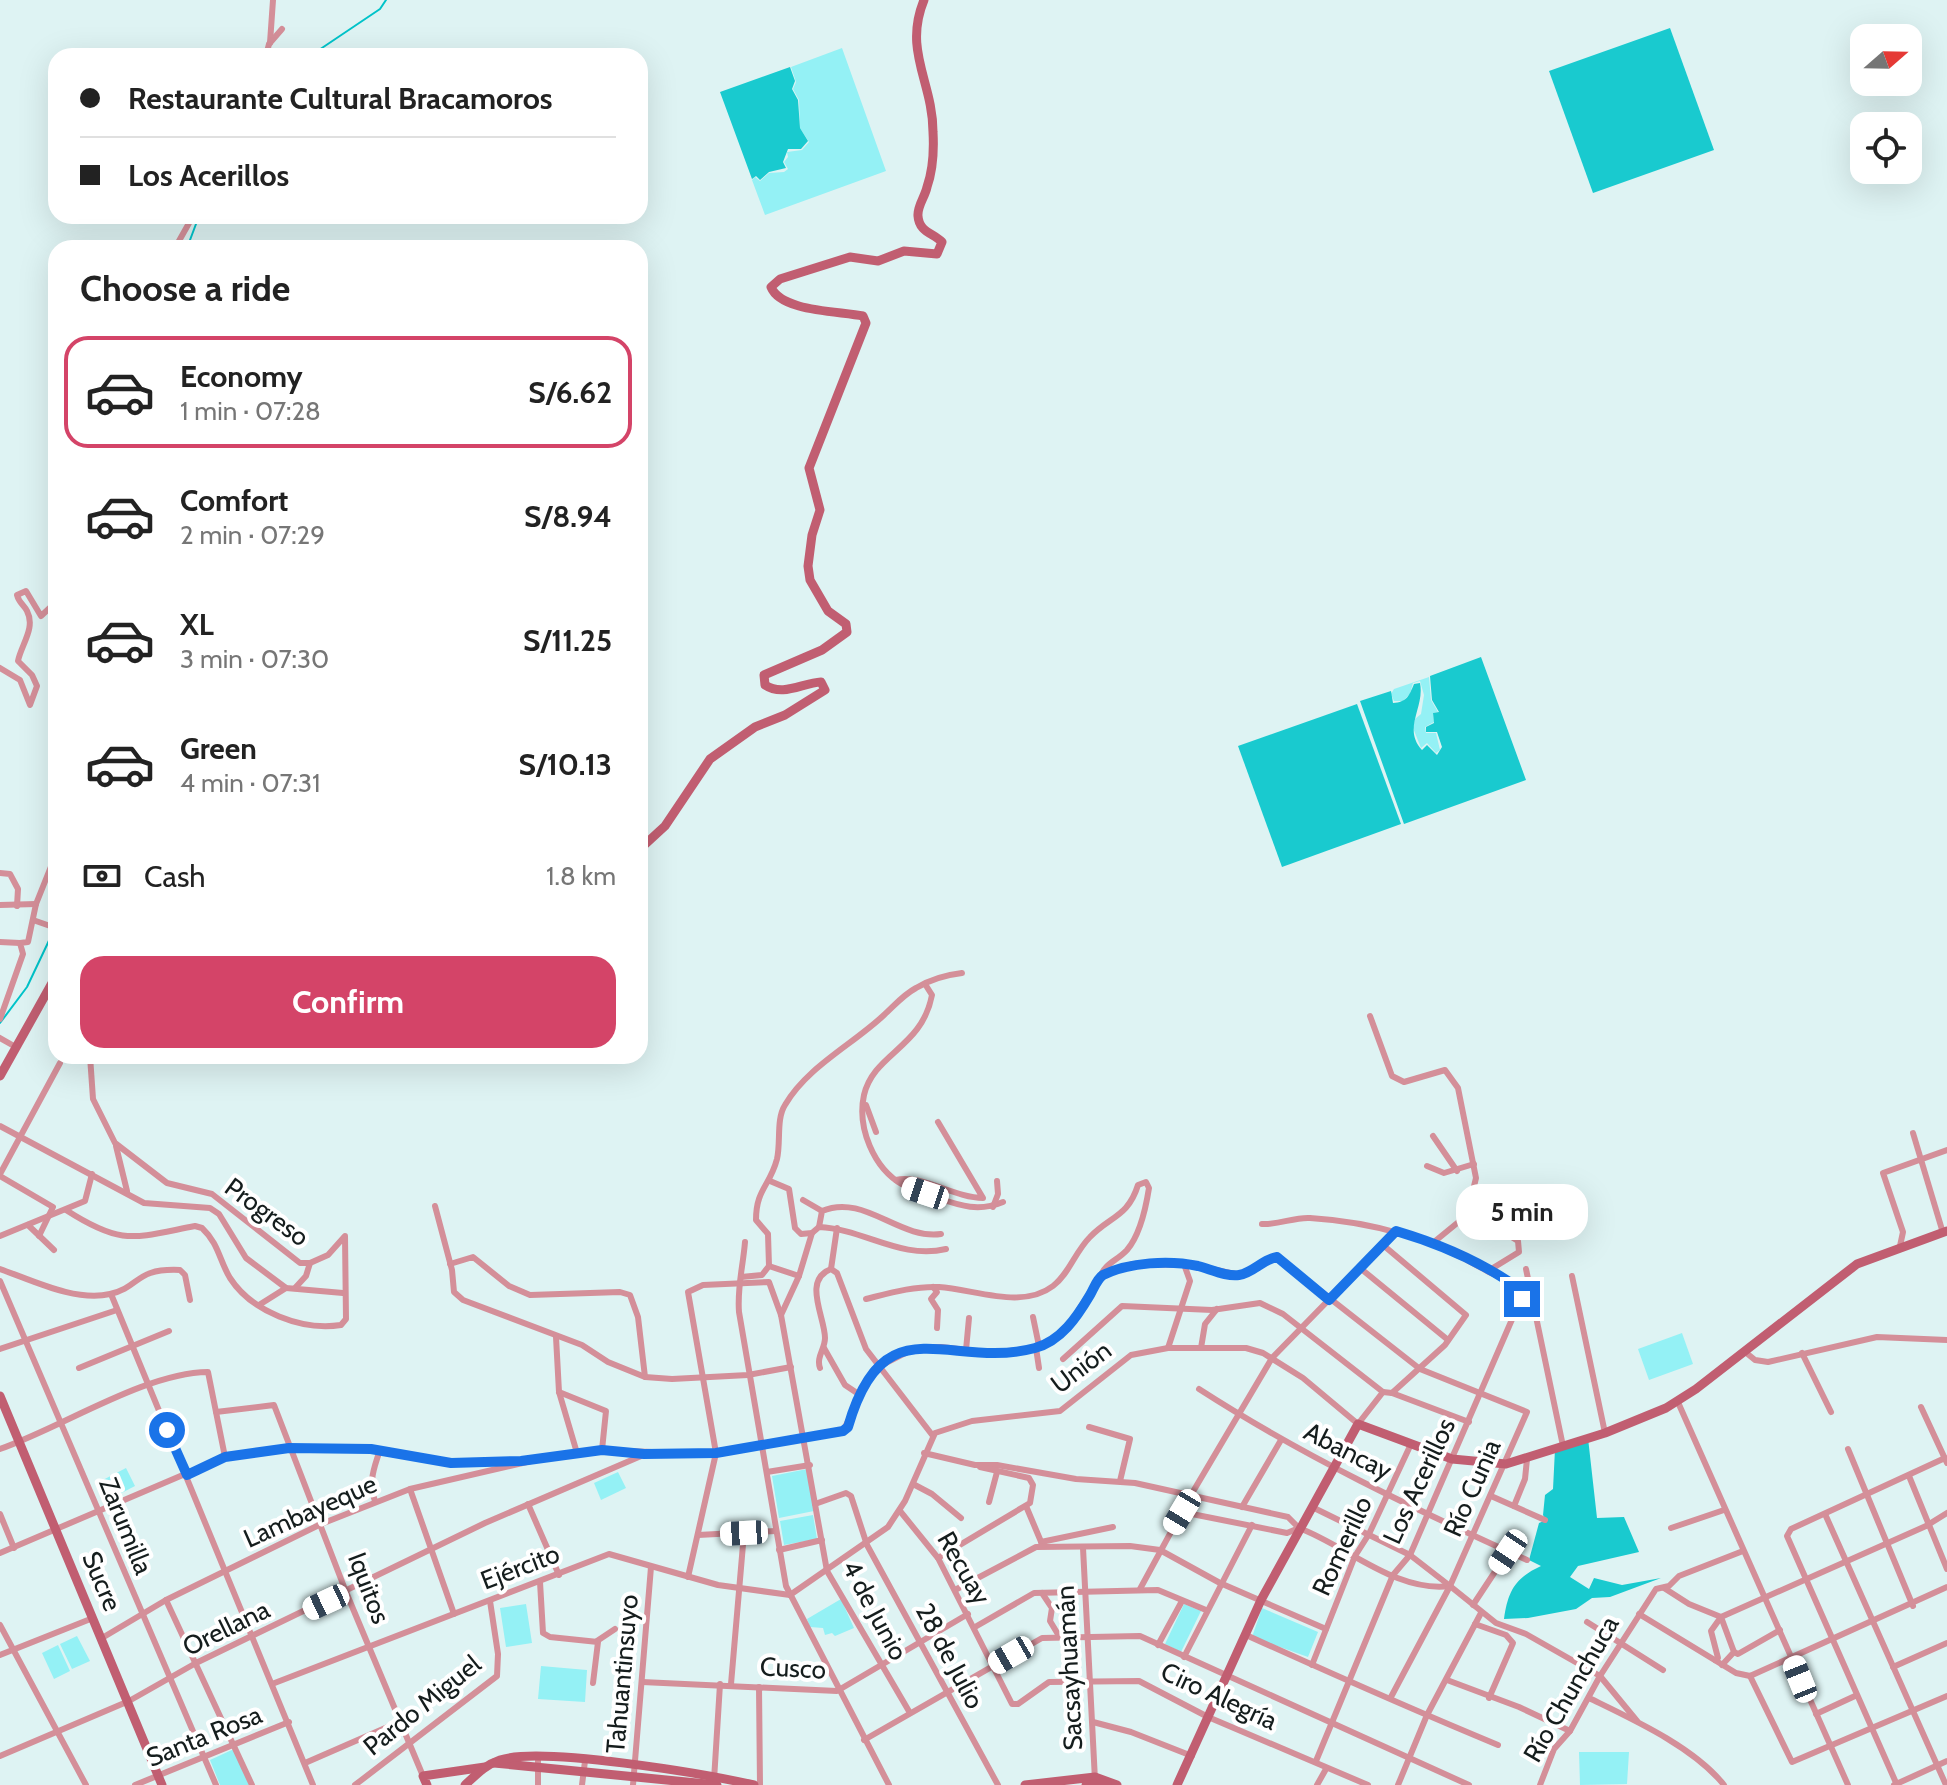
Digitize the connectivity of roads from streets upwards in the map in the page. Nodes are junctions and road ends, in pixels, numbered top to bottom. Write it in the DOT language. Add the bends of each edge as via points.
graph roads {
  1 [pos="273,0"];
  2 [pos="924,0"];
  3 [pos="282,29"];
  4 [pos="270,43"];
  5 [pos="268,48"];
  6 [pos="48,609"];
  7 [pos="0,668"];
  8 [pos="648,842"];
  9 [pos="48,871"];
  10 [pos="0,873"];
  11 [pos="36,904"];
  12 [pos="2,905"];
  13 [pos="17,906"];
  14 [pos="33,920"];
  15 [pos="48,925"];
  16 [pos="0,942"];
  17 [pos="20,943"];
  18 [pos="962,973"];
  19 [pos="925,984"];
  20 [pos="48,989"];
  21 [pos="1370,1016"];
  22 [pos="0,1019"];
  23 [pos="0,1038"];
  24 [pos="14,1046"];
  25 [pos="59,1064"];
  26 [pos="91,1064"];
  27 [pos="0,1076"];
  28 [pos="865,1102"];
  29 [pos="938,1122"];
  30 [pos="0,1126"];
  31 [pos="876,1132"];
  32 [pos="1913,1133"];
  33 [pos="1433,1136"];
  34 [pos="20,1137"];
  35 [pos="115,1143"];
  36 [pos="1947,1150"];
  37 [pos="1921,1160"];
  38 [pos="1474,1164"];
  39 [pos="1427,1166"];
  40 [pos="1457,1171"];
  41 [pos="92,1174"];
  42 [pos="0,1175"];
  43 [pos="896,1180"];
  44 [pos="770,1181"];
  45 [pos="997,1181"];
  46 [pos="127,1191"];
  47 [pos="803,1200"];
  48 [pos="1003,1202"];
  49 [pos="435,1206"];
  50 [pos="993,1207"];
  51 [pos="66,1210"];
  52 [pos="822,1211"];
  53 [pos="1470,1211"];
  54 [pos="46,1219"];
  55 [pos="1262,1224"];
  56 [pos="28,1225"];
  57 [pos="819,1227"];
  58 [pos="837,1228"];
  59 [pos="1396,1231"];
  60 [pos="1945,1232"];
  61 [pos="812,1233"];
  62 [pos="941,1234"];
  63 [pos="0,1236"];
  64 [pos="39,1236"];
  65 [pos="745,1242"];
  66 [pos="1434,1242"];
  67 [pos="1383,1245"];
  68 [pos="1900,1246"];
  69 [pos="946,1249"];
  70 [pos="54,1250"];
  71 [pos="310,1263"];
  72 [pos="450,1264"];
  73 [pos="769,1266"];
  74 [pos="1185,1267"];
  75 [pos="1360,1268"];
  76 [pos="0,1269"];
  77 [pos="831,1269"];
  78 [pos="1526,1269"];
  79 [pos="1488,1271"];
  80 [pos="799,1276"];
  81 [pos="1572,1276"];
  82 [pos="1100,1277"];
  83 [pos="739,1280"];
  84 [pos="0,1281"];
  85 [pos="933,1287"];
  86 [pos="286,1288"];
  87 [pos="295,1288"];
  88 [pos="343,1293"];
  89 [pos="111,1294"];
  90 [pos="866,1299"];
  91 [pos="190,1300"];
  92 [pos="1329,1300"];
  93 [pos="259,1305"];
  94 [pos="1180,1308"];
  95 [pos="1217,1309"];
  96 [pos="117,1310"];
  97 [pos="781,1315"];
  98 [pos="1033,1317"];
  99 [pos="969,1318"];
  100 [pos="937,1328"];
  101 [pos="1301,1328"];
  102 [pos="169,1331"];
  103 [pos="556,1337"];
  104 [pos="25,1339"];
  105 [pos="1448,1340"];
  106 [pos="1947,1340"];
  107 [pos="131,1346"];
  108 [pos="1037,1347"];
  109 [pos="824,1348"];
  110 [pos="1168,1348"];
  111 [pos="1201,1348"];
  112 [pos="0,1349"];
  113 [pos="966,1350"];
  114 [pos="1744,1351"];
  115 [pos="1802,1353"];
  116 [pos="1272,1358"];
  117 [pos="1063,1359"];
  118 [pos="877,1365"];
  119 [pos="791,1367"];
  120 [pos="79,1368"];
  121 [pos="820,1368"];
  122 [pos="1039,1368"];
  123 [pos="1420,1369"];
  124 [pos="748,1375"];
  125 [pos="703,1376"];
  126 [pos="645,1377"];
  127 [pos="147,1385"];
  128 [pos="1199,1389"];
  129 [pos="559,1392"];
  130 [pos="1383,1392"];
  131 [pos="1480,1392"];
  132 [pos="1392,1393"];
  133 [pos="860,1395"];
  134 [pos="0,1396"];
  135 [pos="1677,1400"];
  136 [pos="1921,1407"];
  137 [pos="216,1412"];
  138 [pos="1831,1412"];
  139 [pos="1238,1414"];
  140 [pos="1469,1422"];
  141 [pos="62,1424"];
  142 [pos="1358,1424"];
  143 [pos="1089,1427"];
  144 [pos="1605,1433"];
  145 [pos="933,1436"];
  146 [pos="805,1438"];
  147 [pos="1281,1440"];
  148 [pos="18,1442"];
  149 [pos="1411,1444"];
  150 [pos="762,1446"];
  151 [pos="1563,1446"];
  152 [pos="289,1448"];
  153 [pos="0,1449"];
  154 [pos="1848,1449"];
  155 [pos="380,1450"];
  156 [pos="602,1450"];
  157 [pos="577,1453"];
  158 [pos="716,1453"];
  159 [pos="924,1453"];
  160 [pos="644,1454"];
  161 [pos="225,1457"];
  162 [pos="1452,1459"];
  163 [pos="1527,1459"];
  164 [pos="521,1461"];
  165 [pos="1946,1461"];
  166 [pos="1506,1464"];
  167 [pos="810,1465"];
  168 [pos="975,1465"];
  169 [pos="1333,1467"];
  170 [pos="767,1472"];
  171 [pos="997,1472"];
  172 [pos="187,1475"];
  173 [pos="1909,1476"];
  174 [pos="1120,1481"];
  175 [pos="913,1484"];
  176 [pos="410,1489"];
  177 [pos="1388,1494"];
  178 [pos="1191,1495"];
  179 [pos="1491,1496"];
  180 [pos="1866,1497"];
  181 [pos="375,1501"];
  182 [pos="989,1502"];
  183 [pos="528,1504"];
  184 [pos="815,1504"];
  185 [pos="1026,1506"];
  186 [pos="1514,1506"];
  187 [pos="1242,1507"];
  188 [pos="1312,1507"];
  189 [pos="1724,1510"];
  190 [pos="900,1511"];
  191 [pos="99,1512"];
  192 [pos="1182,1512"];
  193 [pos="1947,1513"];
  194 [pos="0,1514"];
  195 [pos="1429,1514"];
  196 [pos="1825,1514"];
  197 [pos="961,1518"];
  198 [pos="1545,1520"];
  199 [pos="321,1524"];
  200 [pos="1252,1525"];
  201 [pos="1926,1526"];
  202 [pos="1113,1527"];
  203 [pos="1299,1528"];
  204 [pos="1671,1528"];
  205 [pos="56,1531"];
  206 [pos="775,1531"];
  207 [pos="744,1533"];
  208 [pos="1369,1534"];
  209 [pos="698,1535"];
  210 [pos="1473,1535"];
  211 [pos="822,1540"];
  212 [pos="1886,1544"];
  213 [pos="867,1545"];
  214 [pos="1042,1545"];
  215 [pos="14,1548"];
  216 [pos="1083,1548"];
  217 [pos="430,1550"];
  218 [pos="779,1550"];
  219 [pos="1160,1550"];
  220 [pos="1743,1551"];
  221 [pos="1508,1552"];
  222 [pos="0,1553"];
  223 [pos="1410,1555"];
  224 [pos="1355,1556"];
  225 [pos="938,1558"];
  226 [pos="1527,1560"];
  227 [pos="1846,1561"];
  228 [pos="651,1567"];
  229 [pos="1947,1569"];
  230 [pos="228,1570"];
  231 [pos="827,1571"];
  232 [pos="559,1575"];
  233 [pos="1393,1575"];
  234 [pos="688,1577"];
  235 [pos="1805,1580"];
  236 [pos="540,1582"];
  237 [pos="1220,1583"];
  238 [pos="1450,1586"];
  239 [pos="1947,1587"];
  240 [pos="1664,1588"];
  241 [pos="1140,1589"];
  242 [pos="741,1590"];
  243 [pos="955,1590"];
  244 [pos="346,1592"];
  245 [pos="1086,1592"];
  246 [pos="1042,1593"];
  247 [pos="790,1595"];
  248 [pos="1766,1597"];
  249 [pos="166,1600"];
  250 [pos="1261,1600"];
  251 [pos="490,1601"];
  252 [pos="1182,1601"];
  253 [pos="1473,1605"];
  254 [pos="1913,1606"];
  255 [pos="1206,1610"];
  256 [pos="1481,1613"];
  257 [pos="454,1614"];
  258 [pos="968,1614"];
  259 [pos="1639,1614"];
  260 [pos="94,1617"];
  261 [pos="141,1617"];
  262 [pos="1721,1617"];
  263 [pos="1587,1622"];
  264 [pos="1872,1623"];
  265 [pos="1475,1624"];
  266 [pos="0,1625"];
  267 [pos="975,1627"];
  268 [pos="615,1629"];
  269 [pos="1326,1629"];
  270 [pos="1780,1630"];
  271 [pos="1088,1635"];
  272 [pos="1246,1635"];
  273 [pos="254,1636"];
  274 [pos="1059,1636"];
  275 [pos="102,1638"];
  276 [pos="597,1641"];
  277 [pos="1833,1641"];
  278 [pos="919,1643"];
  279 [pos="1620,1643"];
  280 [pos="1947,1643"];
  281 [pos="1158,1645"];
  282 [pos="368,1648"];
  283 [pos="13,1649"];
  284 [pos="1734,1652"];
  285 [pos="0,1655"];
  286 [pos="1184,1657"];
  287 [pos="1715,1660"];
  288 [pos="1792,1660"];
  289 [pos="196,1663"];
  290 [pos="993,1665"];
  291 [pos="1312,1665"];
  292 [pos="1722,1665"];
  293 [pos="882,1667"];
  294 [pos="1893,1667"];
  295 [pos="1663,1670"];
  296 [pos="1226,1675"];
  297 [pos="1600,1676"];
  298 [pos="1750,1676"];
  299 [pos="170,1679"];
  300 [pos="1090,1680"];
  301 [pos="1447,1680"];
  302 [pos="642,1682"];
  303 [pos="593,1683"];
  304 [pos="1347,1683"];
  305 [pos="272,1684"];
  306 [pos="720,1684"];
  307 [pos="731,1684"];
  308 [pos="759,1687"];
  309 [pos="837,1691"];
  310 [pos="945,1693"];
  311 [pos="1855,1696"];
  312 [pos="1947,1696"];
  313 [pos="1391,1697"];
  314 [pos="1489,1698"];
  315 [pos="1589,1698"];
  316 [pos="129,1701"];
  317 [pos="1914,1711"];
  318 [pos="910,1713"];
  319 [pos="1816,1714"];
  320 [pos="1427,1715"];
  321 [pos="1208,1717"];
  322 [pos="1637,1721"];
  323 [pos="289,1722"];
  324 [pos="399,1722"];
  325 [pos="1093,1722"];
  326 [pos="1334,1722"];
  327 [pos="57,1730"];
  328 [pos="1871,1730"];
  329 [pos="1570,1731"];
  330 [pos="864,1740"];
  331 [pos="410,1743"];
  332 [pos="235,1744"];
  333 [pos="1498,1745"];
  334 [pos="1832,1746"];
  335 [pos="0,1756"];
  336 [pos="1192,1756"];
  337 [pos="1411,1756"];
  338 [pos="205,1759"];
  339 [pos="1316,1761"];
  340 [pos="1947,1761"];
  341 [pos="537,1762"];
  342 [pos="305,1763"];
  343 [pos="490,1765"];
  344 [pos="584,1765"];
  345 [pos="1937,1766"];
  346 [pos="1326,1769"];
  347 [pos="633,1775"];
  348 [pos="425,1780"];
  349 [pos="692,1780"];
  350 [pos="160,1781"];
  351 [pos="715,1782"];
  352 [pos="1095,1782"];
  353 [pos="1114,1784"];
  354 [pos="86,1785"];
  355 [pos="135,1785"];
  356 [pos="216,1785"];
  357 [pos="252,1785"];
  358 [pos="313,1785"];
  359 [pos="355,1785"];
  360 [pos="465,1785"];
  361 [pos="538,1785"];
  362 [pos="582,1785"];
  363 [pos="757,1785"];
  364 [pos="889,1785"];
  365 [pos="998,1785"];
  366 [pos="1028,1785"];
  367 [pos="1086,1785"];
  368 [pos="1177,1785"];
  369 [pos="1317,1785"];
  370 [pos="1368,1785"];
  371 [pos="1398,1785"];
  372 [pos="1469,1785"];
  373 [pos="1540,1785"];
  374 [pos="1724,1785"];
  375 [pos="1848,1785"];
  376 [pos="1896,1785"];
  377 [pos="1946,1785"];
  1 -- 4 [label="street"];
  2 -- 8 [label="street" via="914,32 933,133 918,218 921,227 942,242 937,254 904,251 878,261 850,257 780,279 771,287 801,307 863,316 866,323 809,468 820,510 810,551 810,580 847,632 822,650 764,675 771,689 821,682 825,690 755,727 710,759 665,826"];
  3 -- 4 [label="street"];
  4 -- 5 [label="street"];
  6 -- 7 [label="street" via="41,616 31,594 17,595 29,624 18,661 37,686 30,705 20,680"];
  9 -- 11 [label="street"];
  10 -- 13 [label="street" via="10,874 15,882"];
  11 -- 13 [label="street"];
  11 -- 14 [label="street"];
  12 -- 13 [label="street"];
  14 -- 15 [label="street"];
  14 -- 17 [label="street" via="28,942"];
  16 -- 17 [label="street"];
  17 -- 22 [label="street" via="23,954"];
  18 -- 19 [label="street"];
  19 -- 28 [label="street" via="932,995 926,1017 901,1050 881,1064 864,1094"];
  19 -- 44 [label="street" via="898,1000 796,1089 783,1109"];
  20 -- 24 [label="street"];
  21 -- 38 [label="street" via="1392,1076 1404,1082 1445,1070 1451,1075"];
  23 -- 24 [label="street"];
  24 -- 27 [label="street"];
  25 -- 34 [label="street"];
  26 -- 35 [label="street, Progreso" via="93,1099"];
  28 -- 31 [label="street"];
  28 -- 43 [label="street" via="862,1132"];
  29 -- 43 [label="street" via="983,1198"];
  30 -- 34 [label="street"];
  32 -- 37 [label="street"];
  33 -- 40 [label="street"];
  34 -- 41 [label="street"];
  34 -- 42 [label="street"];
  35 -- 46 [label="street"];
  35 -- 71 [label="street, Progreso" via="167,1183 212,1194 300,1263"];
  36 -- 37 [label="street"];
  37 -- 60 [label="street"];
  37 -- 68 [label="street" via="1883,1173 1903,1232"];
  38 -- 40 [label="street"];
  38 -- 53 [label="street"];
  39 -- 40 [label="street" via="1444,1173"];
  41 -- 46 [label="street"];
  41 -- 51 [label="street" via="85,1201"];
  42 -- 54 [label="street" via="48,1202 52,1211"];
  43 -- 50 [label="street" via="963,1208"];
  44 -- 61 [label="street" via="789,1189 795,1228 801,1234"];
  44 -- 73 [label="street" via="759,1191 756,1210 756,1220 768,1234"];
  45 -- 50 [label="street"];
  46 -- 86 [label="street" via="144,1203 210,1208 219,1214 239,1251"];
  47 -- 52 [label="street"];
  48 -- 50 [label="street"];
  49 -- 72 [label="street"];
  51 -- 54 [label="street"];
  51 -- 93 [label="street" via="100,1230 130,1239 202,1228 223,1257 229,1277"];
  52 -- 57 [label="street"];
  52 -- 62 [label="street" via="835,1205 852,1207 920,1232"];
  53 -- 66 [label="street"];
  53 -- 79 [label="street" via="1518,1241 1519,1252"];
  54 -- 56 [label="street"];
  54 -- 64 [label="street"];
  55 -- 59 [label="street" via="1308,1218"];
  56 -- 63 [label="street"];
  56 -- 64 [label="street"];
  57 -- 58 [label="street"];
  57 -- 61 [label="street"];
  58 -- 69 [label="street" via="916,1253"];
  58 -- 77 [label="street"];
  59 -- 66 [label="street"];
  59 -- 67 [label="street"];
  60 -- 68 [label="street"];
  61 -- 80 [label="street"];
  64 -- 70 [label="street"];
  65 -- 83 [label="street"];
  66 -- 79 [label="street"];
  67 -- 75 [label="street"];
  67 -- 105 [label="street" via="1461,1309 1466,1319"];
  68 -- 114 [label="street" via="1857,1264"];
  71 -- 87 [label="street"];
  71 -- 88 [label="street" via="328,1255 345,1236"];
  72 -- 103 [label="street" via="454,1292"];
  72 -- 126 [label="street" via="479,1260 509,1286 530,1295 630,1295"];
  73 -- 80 [label="street"];
  73 -- 83 [label="street" via="762,1275"];
  74 -- 82 [label="street" via="1132,1264"];
  74 -- 92 [label="street" via="1240,1275 1277,1257"];
  74 -- 94 [label="street" via="1190,1281"];
  75 -- 92 [label="street"];
  75 -- 105 [label="street"];
  76 -- 89 [label="street" via="51,1288"];
  77 -- 109 [label="street" via="816,1292"];
  77 -- 118 [label="street"];
  78 -- 151 [label="street"];
  79 -- 131 [label="street, Los Acerillos" via="1523,1294"];
  80 -- 97 [label="street"];
  81 -- 144 [label="street"];
  82 -- 85 [label="street" via="1127,1249 1140,1224 1146,1182 1138,1185 1129,1206 1087,1240 1062,1277 1037,1295"];
  82 -- 108 [label="street" via="1069,1325"];
  83 -- 97 [label="street, 4 de Junio" via="772,1285"];
  83 -- 124 [label="street"];
  83 -- 125 [label="street" via="688,1292"];
  84 -- 104 [label="street, Zarumilla"];
  85 -- 90 [label="street"];
  85 -- 100 [label="street"];
  86 -- 87 [label="street"];
  86 -- 93 [label="street"];
  87 -- 88 [label="street"];
  88 -- 93 [label="street" via="346,1319 341,1325 310,1325 265,1312"];
  89 -- 91 [label="street" via="153,1270 180,1270"];
  89 -- 96 [label="street"];
  92 -- 101 [label="street"];
  92 -- 123 [label="street"];
  94 -- 95 [label="street"];
  94 -- 110 [label="street"];
  94 -- 117 [label="street" via="1117,1308"];
  95 -- 101 [label="street" via="1260,1303"];
  95 -- 111 [label="street" via="1205,1324"];
  96 -- 104 [label="street"];
  96 -- 107 [label="street"];
  97 -- 119 [label="street, 4 de Junio"];
  98 -- 108 [label="street"];
  99 -- 113 [label="street"];
  101 -- 116 [label="street"];
  101 -- 130 [label="street"];
  102 -- 107 [label="street"];
  103 -- 126 [label="street"];
  103 -- 129 [label="street"];
  104 -- 112 [label="street"];
  104 -- 141 [label="street, Zarumilla"];
  105 -- 123 [label="street"];
  106 -- 115 [label="street" via="1877,1337"];
  107 -- 120 [label="street"];
  107 -- 127 [label="street"];
  108 -- 113 [label="street" via="993,1353"];
  108 -- 122 [label="street"];
  109 -- 121 [label="street"];
  109 -- 133 [label="street" via="845,1385"];
  110 -- 111 [label="street, Unión"];
  110 -- 145 [label="street, Unión" via="1131,1355 1060,1411 972,1421"];
  111 -- 116 [label="street, Unión" via="1246,1348"];
  113 -- 118 [label="street" via="929,1346"];
  114 -- 115 [label="street" via="1761,1362"];
  114 -- 135 [label="street"];
  115 -- 138 [label="street"];
  116 -- 139 [label="street"];
  116 -- 142 [label="street, Unión"];
  118 -- 133 [label="street"];
  118 -- 145 [label="street"];
  119 -- 124 [label="street"];
  119 -- 146 [label="street, 4 de Junio"];
  123 -- 131 [label="street"];
  123 -- 132 [label="street"];
  124 -- 125 [label="street"];
  124 -- 150 [label="street"];
  125 -- 126 [label="street"];
  125 -- 158 [label="street"];
  127 -- 137 [label="street" via="208,1372"];
  127 -- 141 [label="street"];
  127 -- 172 [label="street"];
  128 -- 139 [label="street, Abancay"];
  129 -- 156 [label="street" via="606,1411"];
  129 -- 157 [label="street"];
  130 -- 132 [label="street"];
  130 -- 142 [label="street"];
  131 -- 140 [label="street, Los Acerillos"];
  131 -- 166 [label="street, Río Cunia" via="1527,1412"];
  132 -- 140 [label="street"];
  133 -- 146 [label="street, Lambayeque" via="848,1427"];
  134 -- 148 [label="street, Sucre"];
  135 -- 144 [label="street"];
  135 -- 189 [label="street"];
  136 -- 165 [label="street"];
  137 -- 152 [label="street, Iquitos" via="274,1405"];
  137 -- 161 [label="street"];
  139 -- 147 [label="street, Abancay"];
  139 -- 178 [label="street"];
  140 -- 162 [label="street, Los Acerillos"];
  141 -- 148 [label="street"];
  141 -- 191 [label="street, Zarumilla"];
  142 -- 149 [label="street"];
  142 -- 169 [label="street"];
  143 -- 174 [label="street" via="1130,1439"];
  144 -- 151 [label="street"];
  145 -- 159 [label="street"];
  146 -- 150 [label="street, Lambayeque"];
  146 -- 167 [label="street, 4 de Junio"];
  147 -- 169 [label="street, Abancay"];
  147 -- 187 [label="street"];
  148 -- 153 [label="street"];
  148 -- 205 [label="street, Sucre"];
  149 -- 162 [label="street"];
  149 -- 177 [label="street, Romerillo"];
  150 -- 158 [label="street, Lambayeque"];
  150 -- 170 [label="street"];
  151 -- 163 [label="street"];
  152 -- 155 [label="street"];
  152 -- 161 [label="street"];
  152 -- 199 [label="street, Iquitos"];
  154 -- 180 [label="street"];
  155 -- 164 [label="street" via="451,1463"];
  155 -- 181 [label="street" via="372,1475"];
  156 -- 157 [label="street, Lambayeque"];
  156 -- 160 [label="street, Lambayeque"];
  157 -- 164 [label="street, Lambayeque"];
  158 -- 160 [label="street, Lambayeque"];
  158 -- 209 [label="street"];
  159 -- 168 [label="street"];
  159 -- 175 [label="street"];
  160 -- 183 [label="street, Orellana"];
  161 -- 172 [label="street"];
  162 -- 166 [label="street"];
  162 -- 195 [label="street, Los Acerillos"];
  163 -- 166 [label="street"];
  163 -- 186 [label="street"];
  164 -- 176 [label="street, Lambayeque"];
  165 -- 173 [label="street"];
  166 -- 179 [label="street, Río Cunia"];
  167 -- 170 [label="street"];
  167 -- 184 [label="street, 4 de Junio"];
  168 -- 171 [label="street"];
  168 -- 174 [label="street"];
  169 -- 177 [label="street, Abancay"];
  169 -- 188 [label="street"];
  170 -- 206 [label="street"];
  171 -- 182 [label="street"];
  171 -- 185 [label="street" via="1029,1478 1033,1491"];
  172 -- 191 [label="street"];
  172 -- 230 [label="street"];
  173 -- 180 [label="street"];
  173 -- 201 [label="street"];
  174 -- 178 [label="street"];
  175 -- 190 [label="street"];
  175 -- 197 [label="street"];
  176 -- 181 [label="street, Lambayeque"];
  176 -- 217 [label="street"];
  177 -- 195 [label="street, Abancay"];
  177 -- 208 [label="street, Romerillo"];
  178 -- 187 [label="street"];
  178 -- 192 [label="street"];
  179 -- 186 [label="street"];
  179 -- 210 [label="street, Río Cunia"];
  180 -- 196 [label="street"];
  180 -- 212 [label="street"];
  181 -- 199 [label="street, Lambayeque"];
  183 -- 217 [label="street, Orellana"];
  183 -- 232 [label="street"];
  184 -- 211 [label="street, 4 de Junio"];
  184 -- 213 [label="street, 28 de Julio" via="846,1493"];
  185 -- 214 [label="street"];
  185 -- 225 [label="street"];
  186 -- 198 [label="street"];
  187 -- 203 [label="street" via="1288,1517"];
  188 -- 203 [label="street"];
  188 -- 208 [label="street"];
  189 -- 204 [label="street"];
  189 -- 220 [label="street"];
  190 -- 213 [label="street"];
  190 -- 225 [label="street, Recuay"];
  191 -- 205 [label="street"];
  191 -- 261 [label="street, Zarumilla"];
  192 -- 200 [label="street"];
  192 -- 219 [label="street"];
  193 -- 201 [label="street"];
  194 -- 215 [label="street"];
  195 -- 210 [label="street, Abancay"];
  195 -- 223 [label="street, Los Acerillos"];
  196 -- 227 [label="street"];
  196 -- 235 [label="street" via="1788,1531"];
  199 -- 230 [label="street, Lambayeque"];
  199 -- 244 [label="street, Iquitos"];
  200 -- 203 [label="street" via="1287,1533"];
  200 -- 237 [label="street"];
  201 -- 212 [label="street"];
  201 -- 229 [label="street"];
  202 -- 214 [label="street"];
  203 -- 224 [label="street"];
  203 -- 250 [label="street"];
  205 -- 215 [label="street"];
  205 -- 260 [label="street, Sucre"];
  206 -- 207 [label="street"];
  206 -- 218 [label="street"];
  207 -- 209 [label="street"];
  207 -- 242 [label="street"];
  208 -- 223 [label="street"];
  208 -- 224 [label="street, Romerillo"];
  209 -- 234 [label="street"];
  210 -- 221 [label="street, Abancay"];
  210 -- 238 [label="street, Río Cunia"];
  211 -- 218 [label="street"];
  211 -- 231 [label="street, 4 de Junio"];
  212 -- 227 [label="street"];
  212 -- 254 [label="street"];
  213 -- 231 [label="street"];
  213 -- 278 [label="street, 28 de Julio"];
  214 -- 216 [label="street"];
  214 -- 243 [label="street"];
  215 -- 222 [label="street"];
  216 -- 219 [label="street"];
  216 -- 245 [label="street, Sacsayhuamán"];
  217 -- 244 [label="street, Orellana"];
  217 -- 257 [label="street"];
  218 -- 247 [label="street"];
  219 -- 237 [label="street"];
  219 -- 241 [label="street"];
  220 -- 240 [label="street, Río Chunchuca" via="1679,1576"];
  220 -- 248 [label="street"];
  221 -- 226 [label="street, Abancay"];
  221 -- 253 [label="street"];
  223 -- 233 [label="street, Los Acerillos"];
  223 -- 238 [label="street"];
  224 -- 233 [label="street"];
  224 -- 269 [label="street, Romerillo"];
  225 -- 243 [label="street, Recuay"];
  227 -- 235 [label="street"];
  227 -- 264 [label="street"];
  228 -- 232 [label="street, Ejército" via="612,1554"];
  228 -- 234 [label="street, Ejército"];
  228 -- 302 [label="street, Tahuantinsuyo"];
  230 -- 249 [label="street, Lambayeque"];
  230 -- 273 [label="street"];
  231 -- 247 [label="street"];
  231 -- 293 [label="street, 4 de Junio"];
  232 -- 236 [label="street, Ejército"];
  233 -- 238 [label="street" via="1435,1588"];
  233 -- 304 [label="street, Los Acerillos"];
  234 -- 242 [label="street, Ejército"];
  235 -- 248 [label="street"];
  235 -- 277 [label="street"];
  236 -- 251 [label="street, Ejército"];
  236 -- 276 [label="street" via="543,1633"];
  237 -- 250 [label="street"];
  237 -- 255 [label="street"];
  238 -- 253 [label="street"];
  238 -- 313 [label="street, Río Cunia"];
  239 -- 254 [label="street"];
  240 -- 259 [label="street, Río Chunchuca" via="1656,1589"];
  240 -- 262 [label="street"];
  241 -- 245 [label="street"];
  241 -- 252 [label="street"];
  242 -- 247 [label="street, Ejército"];
  242 -- 307 [label="street"];
  243 -- 258 [label="street, Recuay"];
  244 -- 273 [label="street, Orellana"];
  244 -- 282 [label="street, Iquitos"];
  245 -- 246 [label="street"];
  245 -- 271 [label="street, Sacsayhuamán"];
  246 -- 267 [label="street" via="1027,1596"];
  246 -- 274 [label="street"];
  247 -- 309 [label="street"];
  248 -- 262 [label="street"];
  248 -- 270 [label="street"];
  249 -- 261 [label="street, Lambayeque"];
  249 -- 289 [label="street"];
  250 -- 269 [label="street"];
  250 -- 272 [label="street"];
  251 -- 257 [label="street, Ejército"];
  251 -- 331 [label="street, Pardo Miguel" via="497,1676"];
  252 -- 255 [label="street"];
  252 -- 281 [label="street"];
  253 -- 256 [label="street"];
  254 -- 264 [label="street"];
  255 -- 286 [label="street"];
  256 -- 265 [label="street"];
  256 -- 297 [label="street"];
  257 -- 282 [label="street, Ejército"];
  258 -- 267 [label="street, Recuay"];
  258 -- 278 [label="street, Cusco"];
  259 -- 279 [label="street, Río Chunchuca"];
  259 -- 287 [label="street"];
  260 -- 275 [label="street, Sucre"];
  260 -- 283 [label="street"];
  261 -- 275 [label="street, Lambayeque"];
  261 -- 299 [label="street, Zarumilla"];
  262 -- 284 [label="street"];
  262 -- 287 [label="street" via="1711,1631"];
  263 -- 279 [label="street"];
  264 -- 277 [label="street"];
  264 -- 294 [label="street"];
  265 -- 301 [label="street"];
  265 -- 314 [label="street" via="1506,1635 1513,1643"];
  266 -- 283 [label="street"];
  267 -- 290 [label="street, Recuay"];
  268 -- 276 [label="street"];
  269 -- 291 [label="street, Romerillo"];
  270 -- 284 [label="street"];
  270 -- 288 [label="street"];
  271 -- 274 [label="street"];
  271 -- 281 [label="street" via="1140,1636"];
  271 -- 300 [label="street, Sacsayhuamán"];
  272 -- 291 [label="street"];
  272 -- 296 [label="street"];
  273 -- 289 [label="street, Orellana"];
  273 -- 305 [label="street"];
  274 -- 290 [label="street" via="1042,1638"];
  275 -- 316 [label="street, Sucre"];
  276 -- 303 [label="street"];
  277 -- 288 [label="street"];
  277 -- 311 [label="street"];
  278 -- 293 [label="street, Cusco"];
  278 -- 310 [label="street, 28 de Julio"];
  279 -- 295 [label="street"];
  279 -- 297 [label="street, Río Chunchuca"];
  280 -- 294 [label="street"];
  281 -- 286 [label="street"];
  282 -- 305 [label="street, Ejército"];
  282 -- 324 [label="street, Iquitos"];
  283 -- 285 [label="street"];
  283 -- 327 [label="street"];
  284 -- 292 [label="street"];
  286 -- 296 [label="street"];
  287 -- 292 [label="street"];
  288 -- 298 [label="street"];
  288 -- 319 [label="street"];
  289 -- 299 [label="street, Orellana"];
  289 -- 332 [label="street"];
  290 -- 300 [label="street, Recuay" via="1006,1698 1015,1705 1049,1682"];
  290 -- 310 [label="street"];
  291 -- 304 [label="street"];
  292 -- 298 [label="street"];
  293 -- 309 [label="street, Cusco"];
  293 -- 318 [label="street, 4 de Junio"];
  294 -- 317 [label="street"];
  296 -- 321 [label="street"];
  296 -- 326 [label="street"];
  297 -- 315 [label="street, Río Chunchuca"];
  297 -- 322 [label="street"];
  298 -- 334 [label="street" via="1792,1762"];
  299 -- 316 [label="street, Orellana"];
  299 -- 338 [label="street, Zarumilla"];
  300 -- 321 [label="street, Ciro Alegría" via="1139,1681"];
  300 -- 325 [label="street, Sacsayhuamán"];
  301 -- 314 [label="street"];
  301 -- 320 [label="street"];
  302 -- 306 [label="street, Cusco"];
  302 -- 347 [label="street, Tahuantinsuyo"];
  304 -- 313 [label="street"];
  304 -- 326 [label="street, Los Acerillos"];
  305 -- 323 [label="street"];
  306 -- 307 [label="street, Cusco"];
  306 -- 351 [label="street"];
  307 -- 308 [label="street, Cusco"];
  308 -- 309 [label="street, Cusco"];
  308 -- 363 [label="street"];
  309 -- 330 [label="street"];
  310 -- 318 [label="street"];
  310 -- 365 [label="street, 28 de Julio"];
  311 -- 319 [label="street"];
  311 -- 328 [label="street"];
  312 -- 317 [label="street"];
  313 -- 320 [label="street"];
  314 -- 329 [label="street"];
  315 -- 322 [label="street"];
  315 -- 329 [label="street, Río Chunchuca"];
  316 -- 327 [label="street, Orellana"];
  316 -- 350 [label="street, Sucre"];
  317 -- 328 [label="street"];
  317 -- 345 [label="street"];
  318 -- 330 [label="street"];
  319 -- 334 [label="street"];
  320 -- 333 [label="street"];
  320 -- 337 [label="street"];
  321 -- 336 [label="street"];
  321 -- 339 [label="street, Ciro Alegría"];
  322 -- 374 [label="street" via="1714,1772"];
  323 -- 332 [label="street, Santa Rosa"];
  323 -- 342 [label="street"];
  324 -- 331 [label="street, Iquitos"];
  324 -- 342 [label="street"];
  325 -- 336 [label="street"];
  325 -- 352 [label="street, Sacsayhuamán"];
  326 -- 337 [label="street"];
  326 -- 339 [label="street, Los Acerillos"];
  327 -- 335 [label="street, Orellana"];
  327 -- 354 [label="street"];
  328 -- 334 [label="street"];
  328 -- 376 [label="street"];
  329 -- 373 [label="street, Río Chunchuca" via="1554,1749"];
  330 -- 364 [label="street"];
  331 -- 348 [label="street, Iquitos"];
  331 -- 359 [label="street, Pardo Miguel"];
  332 -- 338 [label="street, Santa Rosa"];
  332 -- 357 [label="street"];
  334 -- 375 [label="street"];
  336 -- 368 [label="street"];
  337 -- 371 [label="street"];
  337 -- 372 [label="street"];
  338 -- 350 [label="street, Santa Rosa"];
  338 -- 356 [label="street, Zarumilla"];
  339 -- 346 [label="street, Ciro Alegría"];
  340 -- 345 [label="street"];
  341 -- 343 [label="street"];
  341 -- 344 [label="street"];
  341 -- 361 [label="street"];
  342 -- 358 [label="street"];
  343 -- 348 [label="street"];
  343 -- 360 [label="street"];
  344 -- 347 [label="street"];
  344 -- 362 [label="street"];
  345 -- 376 [label="street"];
  345 -- 377 [label="street"];
  346 -- 369 [label="street"];
  346 -- 370 [label="street, Ciro Alegría"];
  347 -- 349 [label="street"];
  349 -- 351 [label="street"];
  350 -- 355 [label="street, Santa Rosa"];
  351 -- 363 [label="street"];
  352 -- 353 [label="street"];
  352 -- 366 [label="street"];
  352 -- 367 [label="street"];
}
